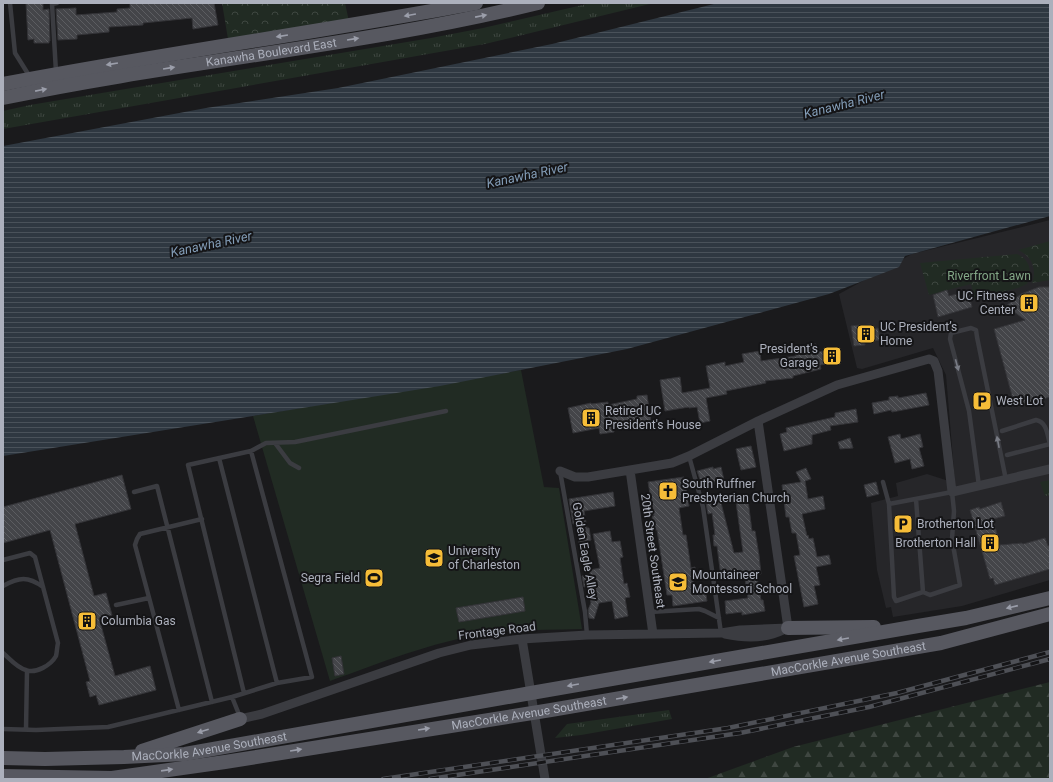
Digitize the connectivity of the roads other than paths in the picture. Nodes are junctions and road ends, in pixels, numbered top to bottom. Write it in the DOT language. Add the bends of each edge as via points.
graph roads {
  1 [pos="10,3"];
  2 [pos="57,3"];
  3 [pos="476,3"];
  4 [pos="538,3"];
  5 [pos="440,12"];
  6 [pos="56,74"];
  7 [pos="31,78"];
  8 [pos="73,78"];
  9 [pos="3,84"];
  10 [pos="3,98"];
  11 [pos="446,411"];
  12 [pos="758,421"];
  13 [pos="1002,430"];
  14 [pos="276,443"];
  15 [pos="1050,444"];
  16 [pos="251,451"];
  17 [pos="1007,455"];
  18 [pos="689,456"];
  19 [pos="219,458"];
  20 [pos="299,468"];
  21 [pos="1050,469"];
  22 [pos="630,470"];
  23 [pos="560,471"];
  24 [pos="1006,480"];
  25 [pos="883,482"];
  26 [pos="979,486"];
  27 [pos="134,492"];
  28 [pos="952,492"];
  29 [pos="916,499"];
  30 [pos="889,504"];
  31 [pos="202,519"];
  32 [pos="168,527"];
  33 [pos="3,560"];
  34 [pos="3,586"];
  35 [pos="43,587"];
  36 [pos="923,592"];
  37 [pos="149,598"];
  38 [pos="1050,598"];
  39 [pos="116,605"];
  40 [pos="650,612"];
  41 [pos="1050,614"];
  42 [pos="719,618"];
  43 [pos="918,626"];
  44 [pos="788,628"];
  45 [pos="721,633"];
  46 [pos="653,634"];
  47 [pos="587,635"];
  48 [pos="522,639"];
  49 [pos="3,653"];
  50 [pos="27,671"];
  51 [pos="277,683"];
  52 [pos="244,693"];
  53 [pos="531,693"];
  54 [pos="232,697"];
  55 [pos="212,702"];
  56 [pos="179,710"];
  57 [pos="534,712"];
  58 [pos="240,719"];
  59 [pos="3,729"];
  60 [pos="26,730"];
  61 [pos="124,757"];
  62 [pos="3,758"];
  63 [pos="3,776"];
  64 [pos="545,779"];
  1 -- 7 [label="lane" via="15,53"];
  2 -- 6 [label="lane" via="52,4"];
  3 -- 5 [label="main road, Kanawha Boulevard East"];
  5 -- 4 [label="main road, Kanawha Boulevard East, one-way" via="492,14"];
  5 -- 8 [label="main road, Kanawha Boulevard East" via="350,26"];
  6 -- 7 [label="main road, Kanawha Boulevard East"];
  6 -- 8 [label="main road, Kanawha Boulevard East"];
  7 -- 9 [label="main road, Kanawha Boulevard East"];
  10 -- 8 [label="main road, Kanawha Boulevard East, one-way"];
  11 -- 14 [label="lane" via="295,442"];
  12 -- 18 [label="street"];
  12 -- 28 [label="street" via="837,385 929,359 934,361 938,372"];
  12 -- 44 [label="street"];
  13 -- 15 [label="lane" via="1036,420 1046,427"];
  14 -- 16 [label="lane" via="266,443"];
  14 -- 20 [label="lane" via="290,463"];
  15 -- 17 [label="lane"];
  16 -- 19 [label="lane"];
  16 -- 51 [label="lane" via="312,677"];
  18 -- 22 [label="street" via="672,463"];
  18 -- 42 [label="lane" via="703,507"];
  19 -- 31 [label="lane" via="188,464"];
  19 -- 51 [label="lane"];
  21 -- 24 [label="street"];
  22 -- 23 [label="street" via="588,477 575,477"];
  22 -- 40 [label="street, 20th Street Southeast"];
  23 -- 47 [label="lane, Golden Eagle Alley"];
  24 -- 26 [label="street"];
  24 -- 26 [label="lane, one-way" via="978,337 976,330 971,328 951,333 950,339 969,411"];
  25 -- 30 [label="lane"];
  26 -- 28 [label="street"];
  27 -- 32 [label="lane" via="157,486"];
  28 -- 29 [label="lane"];
  28 -- 36 [label="lane" via="952,539 960,585 930,595"];
  29 -- 30 [label="lane"];
  29 -- 36 [label="lane"];
  30 -- 36 [label="lane" via="894,596 896,601"];
  31 -- 32 [label="lane"];
  31 -- 52 [label="lane"];
  32 -- 37 [label="lane" via="140,534 135,545"];
  32 -- 55 [label="lane"];
  33 -- 35 [label="lane" via="30,553 35,557"];
  34 -- 35 [label="lane" via="24,579 33,580"];
  35 -- 50 [label="lane" via="58,643 56,655 46,666"];
  37 -- 39 [label="lane"];
  37 -- 56 [label="lane"];
  38 -- 43 [label="main road, MacCorkle Avenue Southeast, one-way" via="966,618"];
  40 -- 42 [label="lane" via="699,609"];
  40 -- 46 [label="street, 20th Street Southeast"];
  57 -- 41 [label="main road, MacCorkle Avenue Southeast, one-way" via="941,643"];
  42 -- 45 [label="lane"];
  43 -- 44 [label="main road"];
  43 -- 53 [label="main road, MacCorkle Avenue Southeast, one-way"];
  44 -- 45 [label="street, Frontage Road"];
  45 -- 46 [label="street, Frontage Road"];
  46 -- 47 [label="street, Frontage Road"];
  47 -- 48 [label="street, Frontage Road"];
  48 -- 53 [label="street"];
  48 -- 58 [label="street, Frontage Road" via="452,649 262,714"];
  49 -- 50 [label="lane"];
  50 -- 60 [label="lane"];
  51 -- 52 [label="lane"];
  52 -- 54 [label="lane"];
  53 -- 57 [label="street"];
  53 -- 61 [label="main road, MacCorkle Avenue Southeast" via="185,754"];
  54 -- 55 [label="lane"];
  54 -- 58 [label="lane"];
  55 -- 56 [label="lane"];
  56 -- 60 [label="lane" via="108,727"];
  63 -- 57 [label="main road, MacCorkle Avenue Southeast, one-way" via="112,778"];
  57 -- 64 [label="street"];
  58 -- 61 [label="main road, one-way"];
  59 -- 60 [label="lane"];
  61 -- 62 [label="main road, MacCorkle Avenue Southeast"];
}
